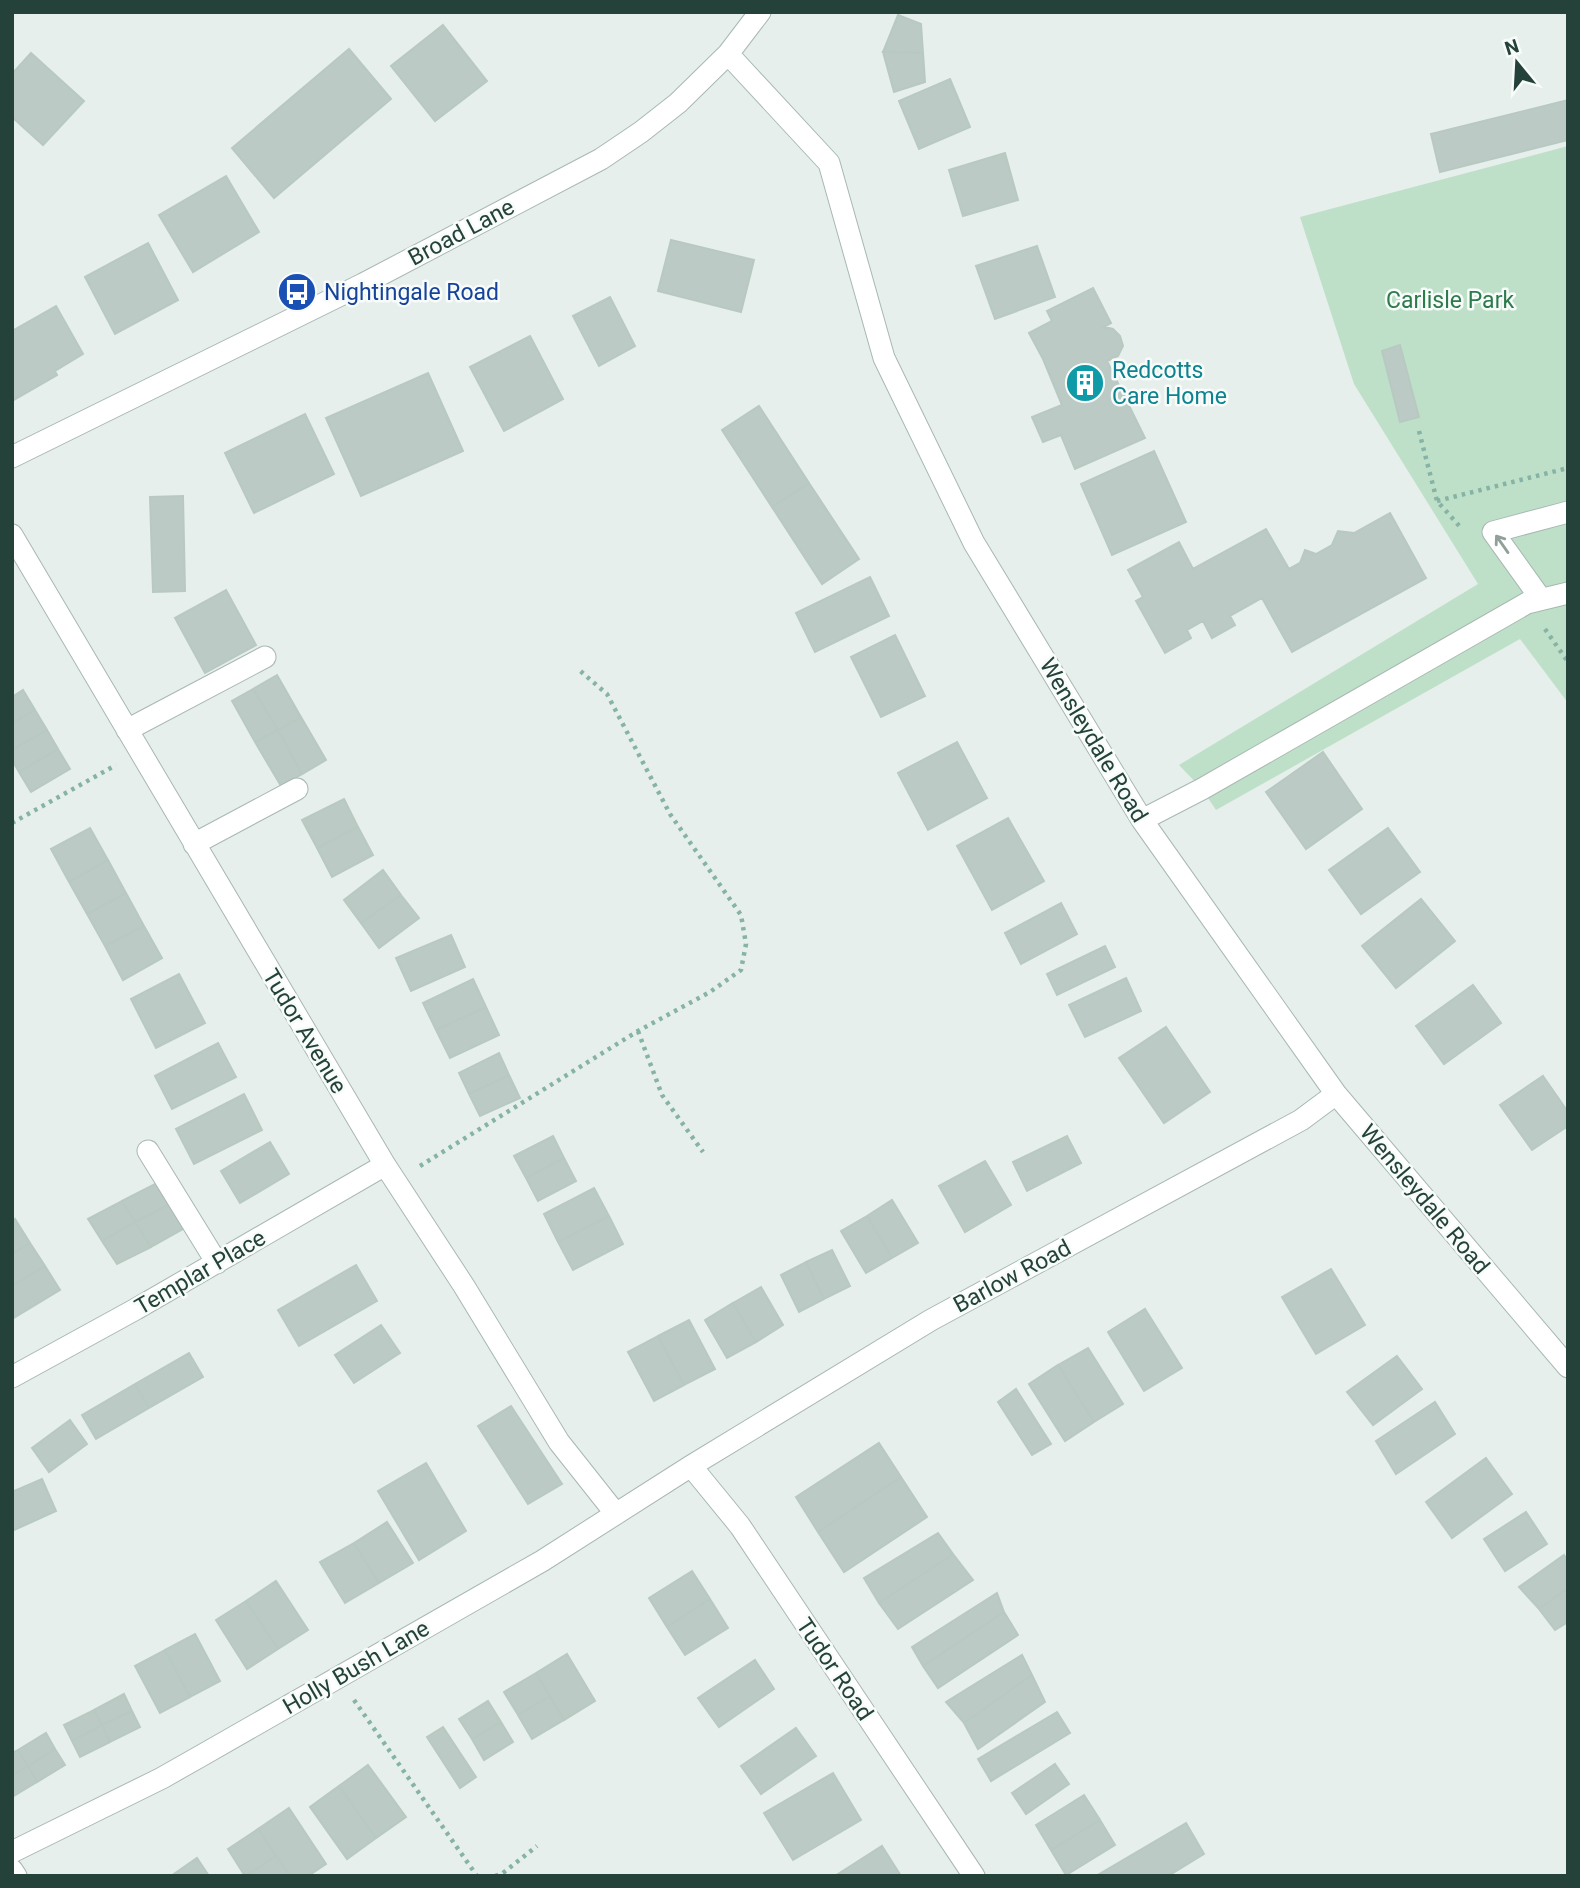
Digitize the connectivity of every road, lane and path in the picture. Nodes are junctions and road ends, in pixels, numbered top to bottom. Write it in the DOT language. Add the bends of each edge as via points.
graph roads {
  1 [pos="758,13"];
  2 [pos="728,54"];
  3 [pos="1419,431"];
  4 [pos="12,457"];
  5 [pos="1568,468"];
  6 [pos="1437,501"];
  7 [pos="1568,512"];
  8 [pos="1493,532"];
  9 [pos="12,535"];
  10 [pos="1568,593"];
  11 [pos="1541,599"];
  12 [pos="265,657"];
  13 [pos="578,669"];
  14 [pos="127,730"];
  15 [pos="139,752"];
  16 [pos="298,789"];
  17 [pos="1142,820"];
  18 [pos="12,822"];
  19 [pos="194,844"];
  20 [pos="638,1031"];
  21 [pos="1336,1094"];
  22 [pos="148,1151"];
  23 [pos="703,1152"];
  24 [pos="390,1173"];
  25 [pos="216,1263"];
  26 [pos="1568,1367"];
  27 [pos="12,1377"];
  28 [pos="691,1466"];
  29 [pos="616,1514"];
  30 [pos="338,1677"];
  31 [pos="537,1846"];
  32 [pos="12,1852"];
  33 [pos="12,1870"];
  34 [pos="16,1876"];
  35 [pos="477,1876"];
  36 [pos="495,1876"];
  37 [pos="974,1876"];
  1 -- 2 [label="street, Broad Lane"];
  2 -- 4 [label="street, Broad Lane" via="677,103 601,159 363,284"];
  2 -- 17 [label="street, Wensleydale Road" via="829,163 884,358 974,543"];
  3 -- 6 [label="path"];
  5 -- 6 [label="path"];
  6 -- 8 [label="path" via="1464,532"];
  7 -- 8 [label="street"];
  11 -- 8 [label="street, one-way"];
  9 -- 14 [label="street, Tudor Avenue"];
  10 -- 11 [label="street"];
  11 -- 17 [label="street"];
  12 -- 14 [label="street"];
  13 -- 20 [label="path" via="607,694 670,814 741,915 746,944 741,970"];
  14 -- 15 [label="street, Tudor Avenue"];
  15 -- 18 [label="path"];
  15 -- 19 [label="street, Tudor Avenue"];
  16 -- 19 [label="street"];
  17 -- 21 [label="street, Wensleydale Road"];
  19 -- 24 [label="street, Tudor Avenue"];
  20 -- 23 [label="path" via="662,1096"];
  20 -- 24 [label="path"];
  21 -- 26 [label="street, Wensleydale Road"];
  21 -- 28 [label="street, Barlow Road" via="1301,1120 931,1320"];
  22 -- 25 [label="street"];
  24 -- 25 [label="street, Templar Place"];
  24 -- 29 [label="street, Tudor Avenue" via="559,1442"];
  25 -- 27 [label="street, Templar Place"];
  28 -- 29 [label="street, Holly Bush Lane"];
  28 -- 37 [label="street, Tudor Road" via="740,1526"];
  29 -- 30 [label="street, Holly Bush Lane"];
  30 -- 32 [label="street, Holly Bush Lane" via="162,1778"];
  30 -- 35 [label="path"];
  31 -- 36 [label="path"];
  33 -- 34 [label="street"];
}
